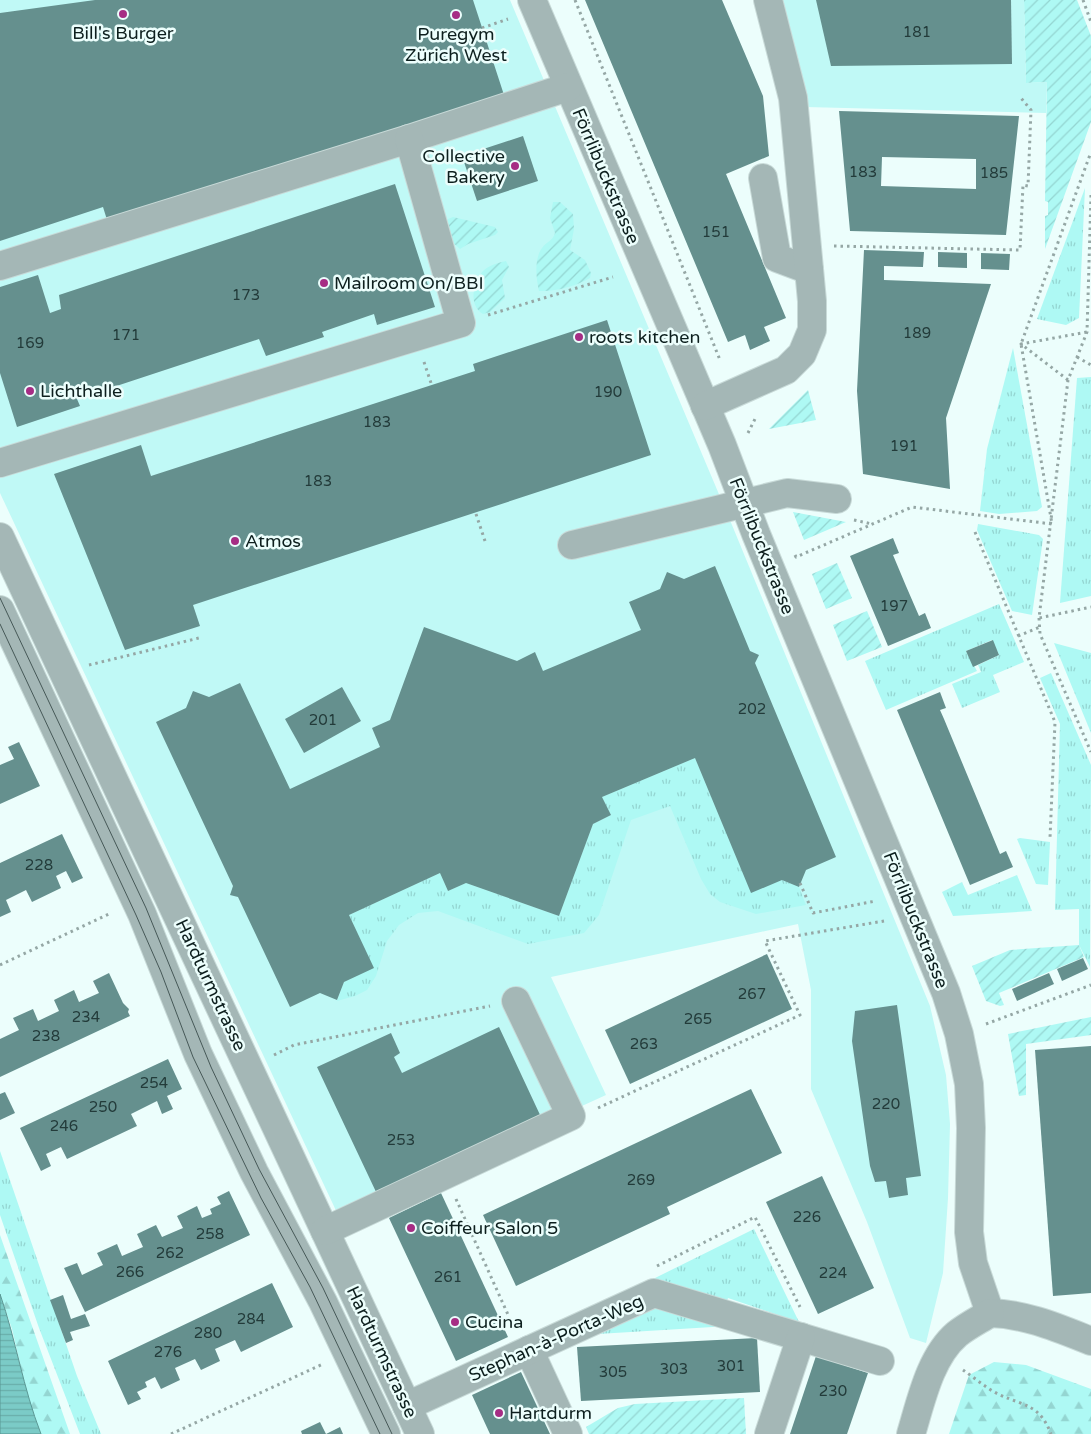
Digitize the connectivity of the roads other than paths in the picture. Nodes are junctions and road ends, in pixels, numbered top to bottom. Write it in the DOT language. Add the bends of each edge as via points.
graph roads {
  1 [pos="532,0"];
  2 [pos="768,0"];
  3 [pos="568,87"];
  4 [pos="409,139"];
  5 [pos="763,178"];
  6 [pos="0,266"];
  7 [pos="809,270"];
  8 [pos="705,406"];
  9 [pos="0,463"];
  10 [pos="837,499"];
  11 [pos="744,504"];
  12 [pos="0,537"];
  13 [pos="572,545"];
  14 [pos="0,610"];
  15 [pos="48,639"];
  16 [pos="10,657"];
  17 [pos="516,1001"];
  18 [pos="325,1231"];
  19 [pos="990,1313"];
  20 [pos="800,1337"];
  21 [pos="1091,1341"];
  22 [pos="523,1343"];
  23 [pos="880,1361"];
  24 [pos="407,1406"];
  25 [pos="386,1434"];
  26 [pos="420,1434"];
  27 [pos="568,1434"];
  28 [pos="769,1434"];
  29 [pos="911,1434"];
  1 -- 3 [label="street, Förrlibuckstrasse"];
  2 -- 7 [label="street" via="793,98"];
  3 -- 4 [label="street"];
  3 -- 8 [label="street, Förrlibuckstrasse"];
  4 -- 6 [label="street"];
  4 -- 9 [label="street" via="461,323"];
  5 -- 7 [label="street" via="777,258"];
  7 -- 8 [label="street" via="812,330 802,354 786,370"];
  8 -- 11 [label="street, Förrlibuckstrasse"];
  10 -- 11 [label="street" via="787,493"];
  11 -- 13 [label="street"];
  11 -- 19 [label="street, Förrlibuckstrasse" via="931,955 956,1026 969,1084 970,1240 973,1263"];
  12 -- 15 [label="street, Hardturmstrasse"];
  14 -- 16 [label="street, Hardturmstrasse"];
  15 -- 16 [label="street"];
  15 -- 18 [label="street, Hardturmstrasse"];
  16 -- 25 [label="street, Hardturmstrasse" via="142,914 198,1054"];
  17 -- 18 [label="street" via="571,1116"];
  18 -- 24 [label="street, Hardturmstrasse"];
  19 -- 21 [label="street" via="1035,1320"];
  19 -- 29 [label="street" via="957,1334 945,1348 929,1377"];
  20 -- 22 [label="street, Stephan-à-Porta-Weg" via="654,1293"];
  20 -- 23 [label="street, Stephan-à-Porta-Weg"];
  20 -- 28 [label="street"];
  22 -- 24 [label="street, Stephan-à-Porta-Weg"];
  22 -- 27 [label="street"];
  24 -- 26 [label="street, Hardturmstrasse"];
}
